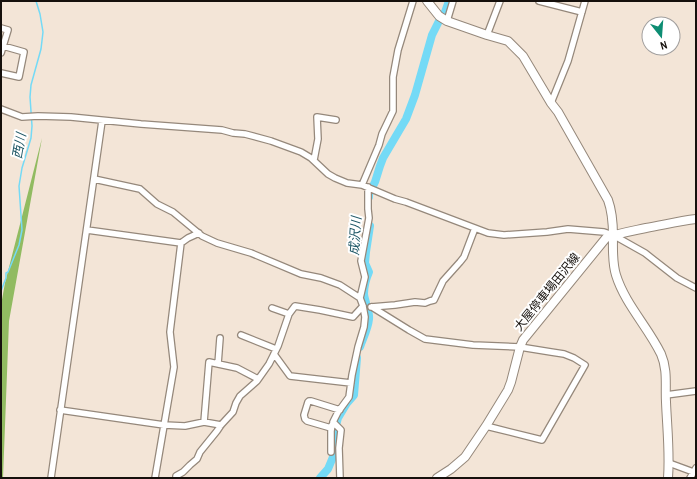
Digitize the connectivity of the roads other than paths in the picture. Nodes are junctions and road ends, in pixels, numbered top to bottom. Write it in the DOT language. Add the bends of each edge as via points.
graph roads {
  1 [pos="413,1"];
  2 [pos="428,1"];
  3 [pos="453,1"];
  4 [pos="500,1"];
  5 [pos="539,1"];
  6 [pos="585,1"];
  7 [pos="582,12"];
  8 [pos="444,19"];
  9 [pos="1,28"];
  10 [pos="487,35"];
  11 [pos="3,46"];
  12 [pos="1,53"];
  13 [pos="1,73"];
  14 [pos="551,103"];
  15 [pos="1,109"];
  16 [pos="102,120"];
  17 [pos="336,120"];
  18 [pos="314,160"];
  19 [pos="94,179"];
  20 [pos="367,187"];
  21 [pos="696,220"];
  22 [pos="475,228"];
  23 [pos="87,230"];
  24 [pos="199,233"];
  25 [pos="613,235"];
  26 [pos="181,243"];
  27 [pos="696,288"];
  28 [pos="360,298"];
  29 [pos="367,306"];
  30 [pos="272,308"];
  31 [pos="289,314"];
  32 [pos="241,335"];
  33 [pos="220,338"];
  34 [pos="520,347"];
  35 [pos="275,351"];
  36 [pos="218,364"];
  37 [pos="258,379"];
  38 [pos="351,383"];
  39 [pos="696,391"];
  40 [pos="666,395"];
  41 [pos="60,410"];
  42 [pos="340,410"];
  43 [pos="204,422"];
  44 [pos="164,425"];
  45 [pos="221,425"];
  46 [pos="334,425"];
  47 [pos="486,426"];
  48 [pos="331,452"];
  49 [pos="669,463"];
  50 [pos="695,471"];
  51 [pos="51,478"];
  52 [pos="155,478"];
  53 [pos="176,478"];
  54 [pos="340,478"];
  55 [pos="437,478"];
  56 [pos="668,478"];
  57 [pos="690,478"];
  1 -- 20 [label="street" via="398,50 393,78 393,111 382,134"];
  2 -- 8 [label="street"];
  3 -- 8 [label="street"];
  4 -- 10 [label="street"];
  5 -- 7 [label="street"];
  6 -- 7 [label="street"];
  7 -- 14 [label="street" via="568,61"];
  8 -- 10 [label="street"];
  9 -- 11 [label="street" via="8,30"];
  10 -- 14 [label="street" via="508,41 517,49"];
  11 -- 12 [label="street"];
  11 -- 13 [label="street" via="24,52 19,77"];
  14 -- 25 [label="street" via="608,200"];
  15 -- 16 [label="street" via="22,116"];
  16 -- 18 [label="street" via="246,134 301,152"];
  16 -- 19 [label="street"];
  17 -- 18 [label="street" via="318,117 318,139"];
  18 -- 20 [label="street" via="328,174 347,183"];
  19 -- 23 [label="street"];
  19 -- 24 [label="street" via="140,189"];
  20 -- 22 [label="street"];
  20 -- 28 [label="street" via="369,218 361,261 365,277"];
  21 -- 25 [label="street, 大屋停車場田沢線"];
  22 -- 25 [label="street" via="504,235 568,229"];
  22 -- 29 [label="street" via="464,256 443,281 434,300 425,303"];
  23 -- 26 [label="street"];
  23 -- 41 [label="street"];
  24 -- 26 [label="street"];
  24 -- 28 [label="street" via="218,243 251,253 301,274 340,285"];
  25 -- 27 [label="street" via="645,253 677,278"];
  25 -- 34 [label="street, 大屋停車場田沢線" via="606,238"];
  25 -- 40 [label="street" via="612,254 616,275 623,292 662,356 666,372"];
  26 -- 44 [label="street" via="170,332 174,367"];
  28 -- 29 [label="street"];
  29 -- 31 [label="street" via="353,317 295,306"];
  29 -- 34 [label="street" via="425,338 461,344"];
  29 -- 38 [label="street"];
  30 -- 31 [label="street"];
  31 -- 35 [label="street"];
  32 -- 35 [label="street"];
  33 -- 36 [label="street"];
  34 -- 47 [label="street, 大屋停車場田沢線" via="510,386"];
  34 -- 47 [label="street" via="564,354 585,365 542,440"];
  35 -- 37 [label="street"];
  35 -- 38 [label="street" via="290,376"];
  36 -- 37 [label="street" via="237,368"];
  36 -- 43 [label="street" via="209,362"];
  37 -- 45 [label="street" via="240,396 233,412"];
  38 -- 42 [label="street" via="349,397"];
  39 -- 40 [label="street"];
  40 -- 49 [label="street"];
  41 -- 44 [label="street"];
  41 -- 51 [label="street"];
  42 -- 46 [label="street"];
  42 -- 46 [label="street" via="308,402 304,415 307,421"];
  43 -- 44 [label="street" via="185,426"];
  43 -- 45 [label="street"];
  44 -- 52 [label="street"];
  45 -- 53 [label="street" via="197,459"];
  46 -- 48 [label="street"];
  46 -- 54 [label="street" via="341,430"];
  47 -- 55 [label="street, 大屋停車場田沢線" via="465,457"];
  49 -- 50 [label="street"];
  49 -- 56 [label="street"];
  50 -- 57 [label="street"];
}
